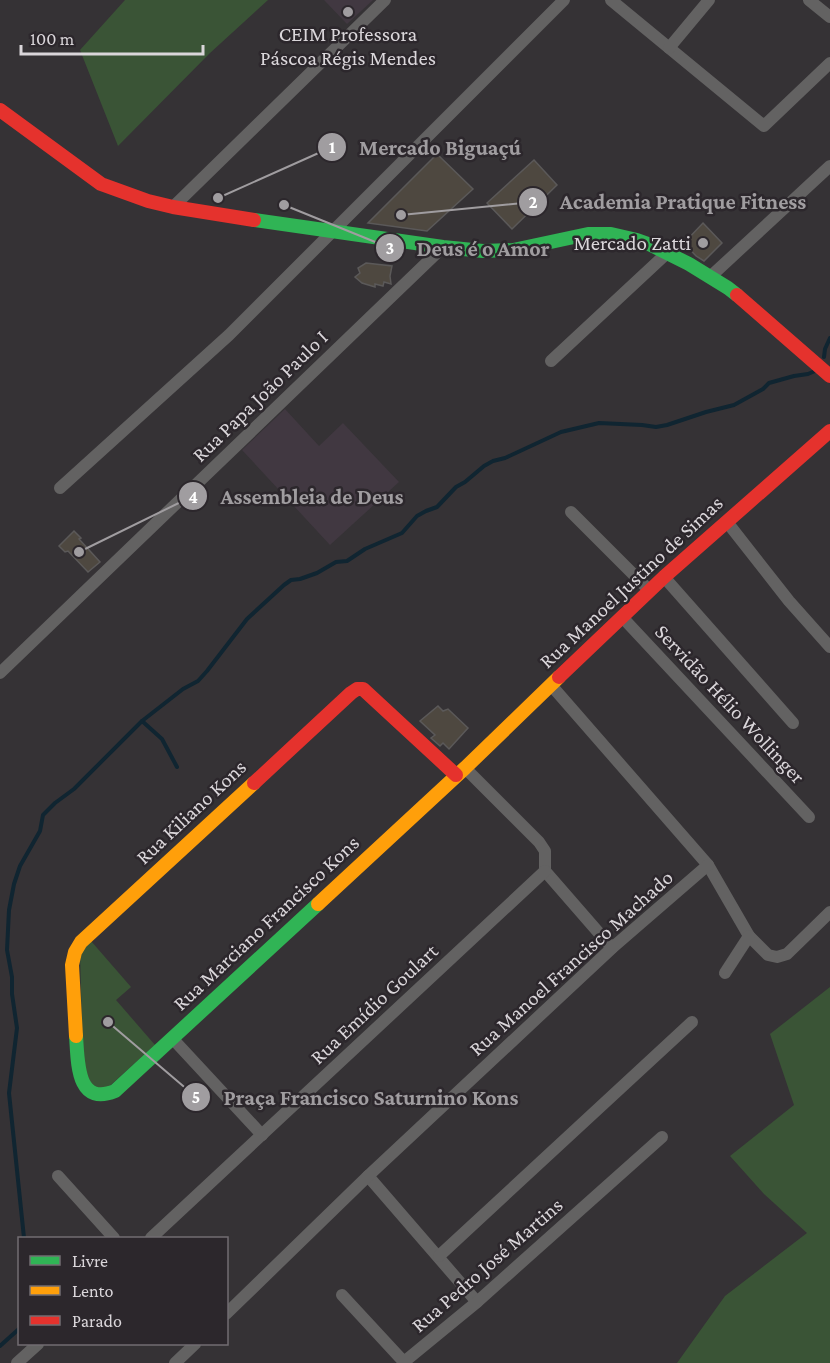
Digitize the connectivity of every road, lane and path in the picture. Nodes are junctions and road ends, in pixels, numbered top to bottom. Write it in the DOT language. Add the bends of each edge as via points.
graph roads {
  1 [pos="385,0"];
  2 [pos="564,0"];
  3 [pos="610,0"];
  4 [pos="709,0"];
  5 [pos="810,0"];
  6 [pos="830,17"];
  7 [pos="669,48"];
  8 [pos="830,63"];
  9 [pos="3,117"];
  10 [pos="830,166"];
  11 [pos="173,207"];
  12 [pos="332,232"];
  13 [pos="443,247"];
  14 [pos="667,253"];
  15 [pos="710,277"];
  16 [pos="551,361"];
  17 [pos="830,376"];
  18 [pos="830,431"];
  19 [pos="60,488"];
  20 [pos="570,512"];
  21 [pos="727,522"];
  22 [pos="664,577"];
  23 [pos="650,591"];
  24 [pos="622,618"];
  25 [pos="830,647"];
  26 [pos="0,673"];
  27 [pos="551,684"];
  28 [pos="793,723"];
  29 [pos="461,772"];
  30 [pos="809,817"];
  31 [pos="708,865"];
  32 [pos="545,871"];
  33 [pos="830,912"];
  34 [pos="749,936"];
  35 [pos="612,948"];
  36 [pos="725,972"];
  37 [pos="692,1022"];
  38 [pos="172,1038"];
  39 [pos="102,1096"];
  40 [pos="262,1134"];
  41 [pos="662,1137"];
  42 [pos="58,1176"];
  43 [pos="368,1176"];
  44 [pos="112,1237"];
  45 [pos="152,1237"];
  46 [pos="439,1257"];
  47 [pos="342,1295"];
  48 [pos="477,1302"];
  49 [pos="228,1312"];
  50 [pos="37,1345"];
  51 [pos="194,1345"];
  52 [pos="17,1363"];
  53 [pos="175,1363"];
  1 -- 11 [label="street"];
  2 -- 12 [label="street"];
  3 -- 7 [label="street"];
  4 -- 7 [label="street"];
  5 -- 6 [label="street"];
  7 -- 8 [label="street" via="764,126"];
  9 -- 11 [label="street" via="101,184"];
  10 -- 15 [label="street"];
  11 -- 12 [label="street"];
  12 -- 13 [label="street"];
  12 -- 19 [label="street" via="229,335"];
  13 -- 14 [label="street" via="513,250 588,234 611,234"];
  13 -- 26 [label="street, Rua Papa João Paulo I"];
  14 -- 15 [label="street"];
  14 -- 16 [label="street"];
  15 -- 17 [label="street"];
  18 -- 21 [label="street, Rua Manoel Justino de Simas"];
  20 -- 23 [label="street"];
  21 -- 22 [label="street, Rua Manoel Justino de Simas"];
  21 -- 25 [label="street"];
  22 -- 23 [label="street, Rua Manoel Justino de Simas"];
  22 -- 28 [label="street"];
  23 -- 24 [label="street, Rua Manoel Justino de Simas"];
  24 -- 27 [label="street, Rua Manoel Justino de Simas"];
  24 -- 30 [label="street, Servidão Hélio Wollinger"];
  27 -- 29 [label="street, Rua Manoel Justino de Simas"];
  27 -- 31 [label="street"];
  29 -- 32 [label="street" via="539,842 545,851"];
  29 -- 38 [label="street, Rua Marciano Francisco Kons"];
  29 -- 39 [label="street, Rua Kiliano Kons" via="363,689 351,693 76,949 72,965 78,1067 89,1092"];
  31 -- 34 [label="street"];
  31 -- 35 [label="street, Rua Manoel Francisco Machado"];
  32 -- 35 [label="street"];
  32 -- 40 [label="street, Rua Emídio Goulart"];
  33 -- 34 [label="street" via="787,954 777,957 768,955"];
  34 -- 36 [label="street"];
  35 -- 43 [label="street, Rua Manoel Francisco Machado"];
  37 -- 46 [label="street"];
  38 -- 39 [label="street, Rua Marciano Francisco Kons" via="115,1091"];
  38 -- 40 [label="street"];
  40 -- 45 [label="street, Rua Emídio Goulart"];
  41 -- 48 [label="street, Rua Pedro José Martins"];
  42 -- 44 [label="street"];
  43 -- 46 [label="street"];
  43 -- 49 [label="street, Rua Manoel Francisco Machado"];
  46 -- 48 [label="street"];
  47 -- 48 [label="street, Rua Pedro José Martins" via="404,1362"];
  50 -- 52 [label="street"];
  51 -- 53 [label="street"];
}
